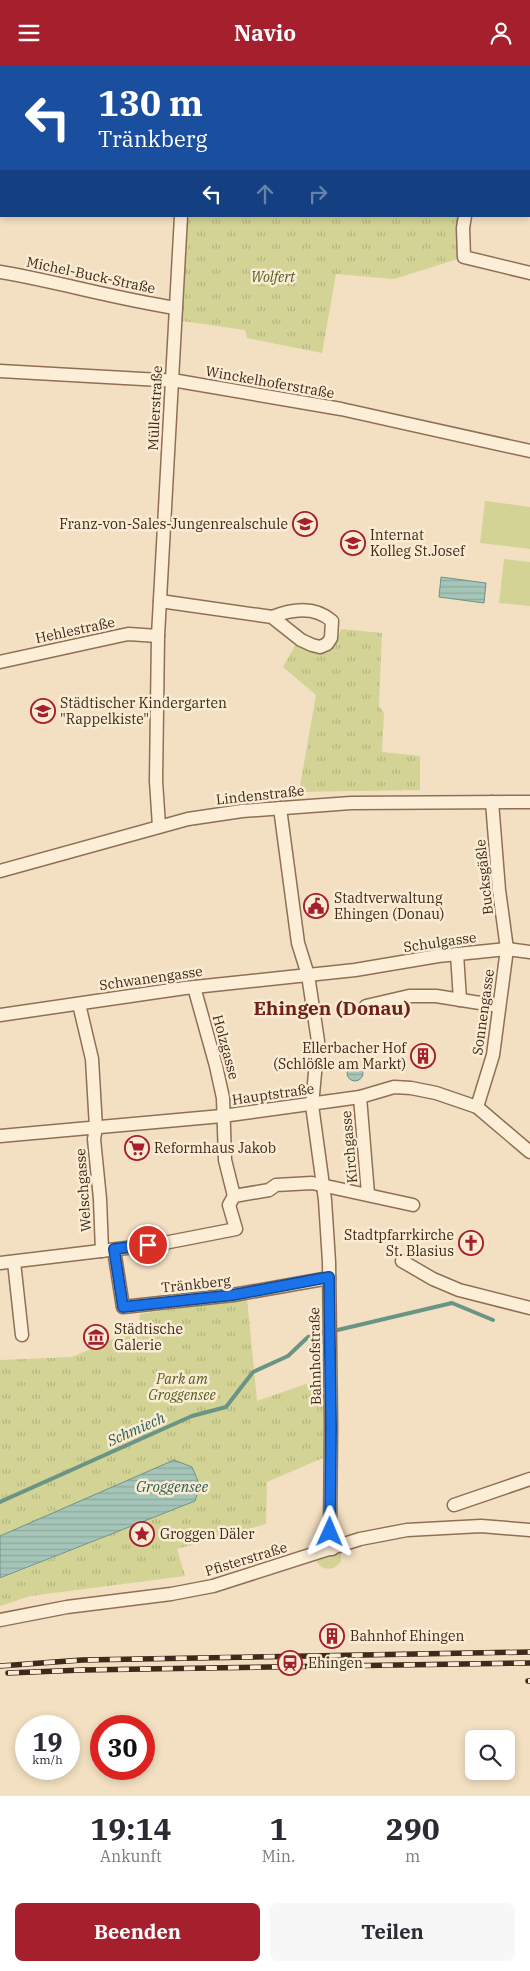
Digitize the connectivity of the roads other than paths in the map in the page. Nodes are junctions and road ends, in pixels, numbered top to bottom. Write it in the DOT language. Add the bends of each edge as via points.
graph roads {
  1 [pos="181,217"];
  2 [pos="465,217"];
  3 [pos="0,272"];
  4 [pos="530,273"];
  5 [pos="176,308"];
  6 [pos="0,371"];
  7 [pos="171,380"];
  8 [pos="530,451"];
  9 [pos="160,601"];
  10 [pos="272,617"];
  11 [pos="158,636"];
  12 [pos="0,662"];
  13 [pos="492,802"];
  14 [pos="530,802"];
  15 [pos="280,808"];
  16 [pos="158,826"];
  17 [pos="0,871"];
  18 [pos="507,949"];
  19 [pos="530,952"];
  20 [pos="457,954"];
  21 [pos="308,975"];
  22 [pos="194,987"];
  23 [pos="460,1000"];
  24 [pos="79,1004"];
  25 [pos="366,1006"];
  26 [pos="500,1006"];
  27 [pos="0,1015"];
  28 [pos="360,1097"];
  29 [pos="312,1105"];
  30 [pos="477,1107"];
  31 [pos="222,1116"];
  32 [pos="96,1127"];
  33 [pos="0,1136"];
  34 [pos="530,1152"];
  35 [pos="323,1185"];
  36 [pos="368,1194"];
  37 [pos="234,1196"];
  38 [pos="413,1205"];
  39 [pos="108,1250"];
  40 [pos="402,1261"];
  41 [pos="14,1262"];
  42 [pos="0,1263"];
  43 [pos="329,1277"];
  44 [pos="530,1308"];
  45 [pos="22,1335"];
  46 [pos="530,1479"];
  47 [pos="454,1505"];
  48 [pos="530,1530"];
  49 [pos="332,1549"];
  50 [pos="0,1620"];
  1 -- 5 [label="street, Müllerstraße"];
  2 -- 4 [label="street" via="464,257"];
  3 -- 5 [label="street, Michel-Buck-Straße"];
  5 -- 7 [label="street, Müllerstraße"];
  6 -- 7 [label="street, Winckelhoferstraße"];
  7 -- 8 [label="street, Winckelhoferstraße" via="341,409"];
  7 -- 9 [label="street, Müllerstraße"];
  9 -- 10 [label="street"];
  9 -- 11 [label="street, Müllerstraße"];
  11 -- 12 [label="street, Hehlestraße" via="128,634"];
  11 -- 16 [label="street, Müllerstraße"];
  13 -- 14 [label="street, Lindenstraße"];
  13 -- 15 [label="street, Lindenstraße" via="351,803"];
  13 -- 18 [label="street, Bucksgäßle"];
  15 -- 16 [label="street, Lindenstraße" via="207,816"];
  15 -- 21 [label="street, Bahnhofstraße" via="298,943"];
  16 -- 17 [label="street, Lindenstraße"];
  18 -- 19 [label="street, Schulgasse"];
  18 -- 20 [label="street, Schulgasse"];
  18 -- 26 [label="street, Sonnengasse"];
  20 -- 21 [label="street, Schulgasse"];
  20 -- 23 [label="street"];
  21 -- 22 [label="street, Schwanengasse"];
  21 -- 29 [label="street, Bahnhofstraße" via="318,1041"];
  22 -- 24 [label="street, Schwanengasse"];
  22 -- 31 [label="street, Holzgasse" via="223,1098"];
  23 -- 25 [label="street" via="409,996"];
  23 -- 26 [label="street"];
  24 -- 27 [label="street, Schwanengasse"];
  24 -- 32 [label="street, Welschgasse" via="92,1059"];
  26 -- 30 [label="street, Sonnengasse" via="493,1055"];
  28 -- 29 [label="street, Hauptstraße"];
  28 -- 30 [label="street, Hauptstraße" via="387,1088 411,1088"];
  28 -- 36 [label="street, Kirchgasse"];
  29 -- 31 [label="street, Hauptstraße"];
  29 -- 35 [label="street, Bahnhofstraße"];
  30 -- 34 [label="street, Hauptstraße"];
  31 -- 32 [label="street, Hauptstraße"];
  31 -- 37 [label="street, Holzgasse" via="225,1160"];
  32 -- 33 [label="street, Hauptstraße"];
  32 -- 39 [label="street, Welschgasse" via="94,1139"];
  35 -- 36 [label="street, Kirchgasse"];
  35 -- 37 [label="street, Kirchgasse" via="276,1185 269,1190"];
  35 -- 43 [label="street, Bahnhofstraße"];
  36 -- 38 [label="street, Kirchgasse"];
  37 -- 39 [label="street, Holzgasse" via="229,1205 236,1229"];
  39 -- 41 [label="street"];
  39 -- 43 [label="street, Tränkberg" via="123,1307 233,1295"];
  40 -- 44 [label="street" via="459,1290"];
  41 -- 42 [label="street"];
  41 -- 45 [label="street"];
  43 -- 49 [label="street, Bahnhofstraße"];
  46 -- 47 [label="street"];
  48 -- 49 [label="street, Pfisterstraße" via="481,1527 407,1530 360,1539"];
  49 -- 50 [label="street, Pfisterstraße" via="213,1586"];
}
